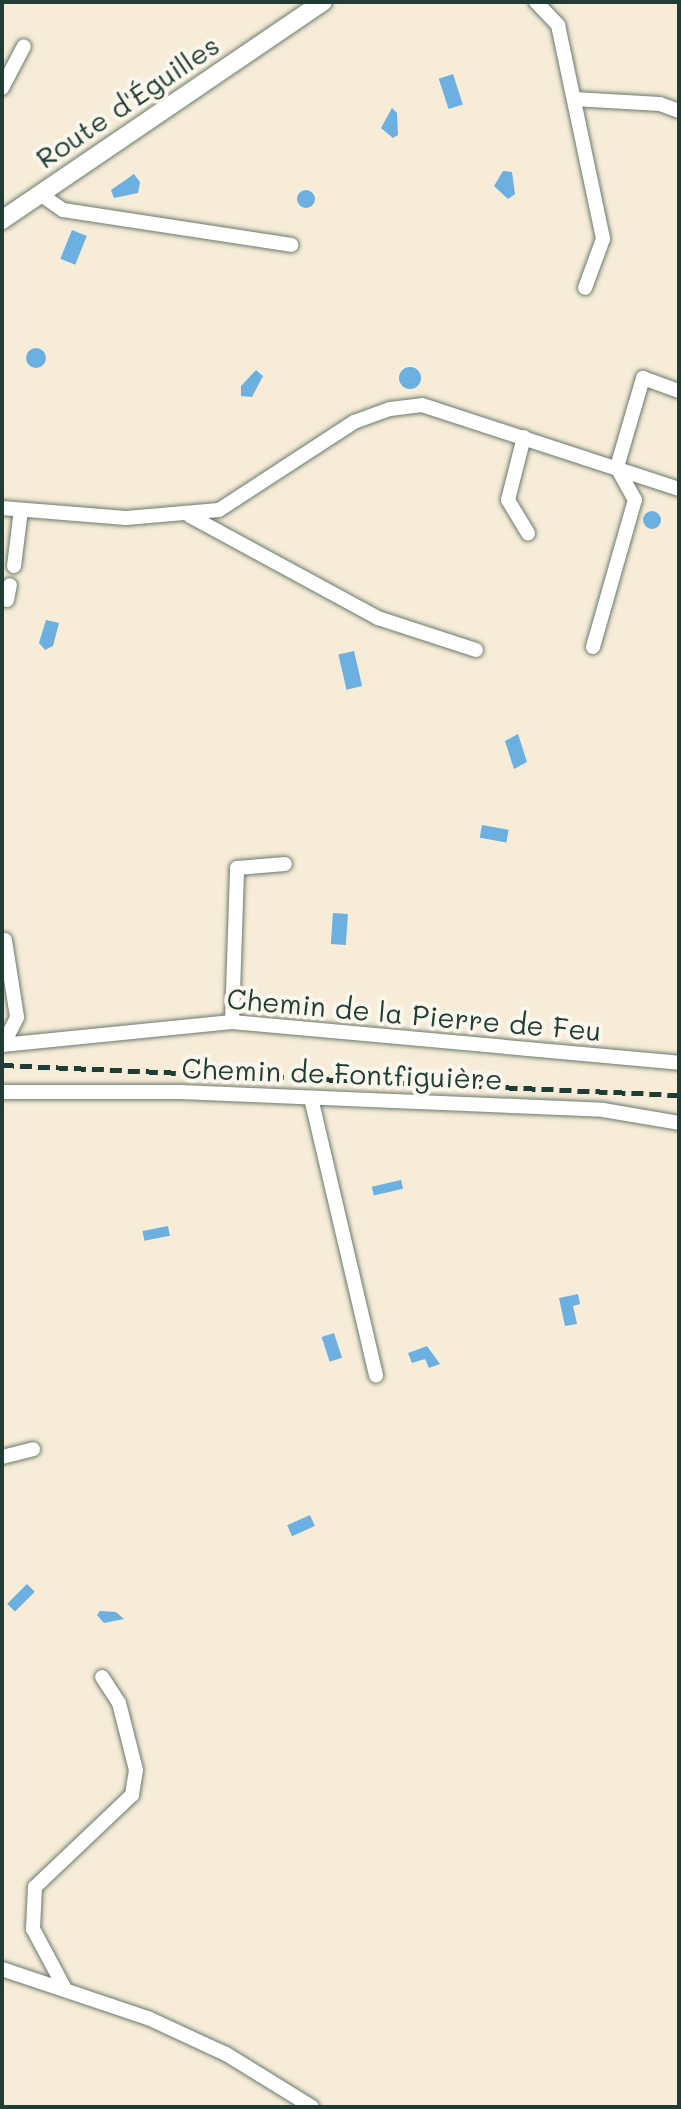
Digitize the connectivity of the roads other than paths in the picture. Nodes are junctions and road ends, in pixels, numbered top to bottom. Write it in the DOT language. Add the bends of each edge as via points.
graph roads {
  1 [pos="323,2"];
  2 [pos="536,2"];
  3 [pos="24,46"];
  4 [pos="2,88"];
  5 [pos="574,99"];
  6 [pos="679,111"];
  7 [pos="40,194"];
  8 [pos="2,220"];
  9 [pos="291,245"];
  10 [pos="585,288"];
  11 [pos="679,391"];
  12 [pos="524,437"];
  13 [pos="617,467"];
  14 [pos="679,489"];
  15 [pos="2,508"];
  16 [pos="21,510"];
  17 [pos="190,516"];
  18 [pos="528,533"];
  19 [pos="14,566"];
  20 [pos="10,585"];
  21 [pos="7,600"];
  22 [pos="593,647"];
  23 [pos="476,650"];
  24 [pos="285,864"];
  25 [pos="5,940"];
  26 [pos="232,1022"];
  27 [pos="2,1045"];
  28 [pos="679,1063"];
  29 [pos="2,1092"];
  30 [pos="311,1098"];
  31 [pos="679,1123"];
  32 [pos="376,1375"];
  33 [pos="33,1449"];
  34 [pos="2,1457"];
  35 [pos="102,1677"];
  36 [pos="2,1969"];
  37 [pos="64,1987"];
  38 [pos="312,2107"];
  1 -- 7 [label="street, Route d'Éguilles"];
  2 -- 5 [label="street" via="558,25"];
  3 -- 4 [label="street"];
  5 -- 6 [label="street" via="660,104"];
  5 -- 10 [label="street" via="603,239"];
  7 -- 8 [label="street, Route d'Éguilles"];
  7 -- 9 [label="street" via="63,210"];
  11 -- 13 [label="street" via="643,378"];
  12 -- 13 [label="street"];
  12 -- 17 [label="street" via="422,405 390,409 354,422 219,510"];
  12 -- 18 [label="street" via="508,500"];
  13 -- 14 [label="street"];
  13 -- 22 [label="street" via="635,500"];
  15 -- 16 [label="street"];
  16 -- 17 [label="street"];
  16 -- 19 [label="street"];
  17 -- 23 [label="street" via="378,618"];
  20 -- 21 [label="street"];
  24 -- 26 [label="street" via="237,868"];
  25 -- 27 [label="street" via="17,1017"];
  26 -- 27 [label="street, Chemin de la Pierre de Feu"];
  26 -- 28 [label="street, Chemin de la Pierre de Feu"];
  29 -- 30 [label="street, Chemin de Fontfiguière"];
  30 -- 31 [label="street, Chemin de Fontfiguière" via="603,1110"];
  30 -- 32 [label="street"];
  33 -- 34 [label="street"];
  35 -- 37 [label="street" via="119,1703 136,1770 132,1795 35,1887 33,1929"];
  36 -- 37 [label="street"];
  37 -- 38 [label="street" via="226,2054"];
}
